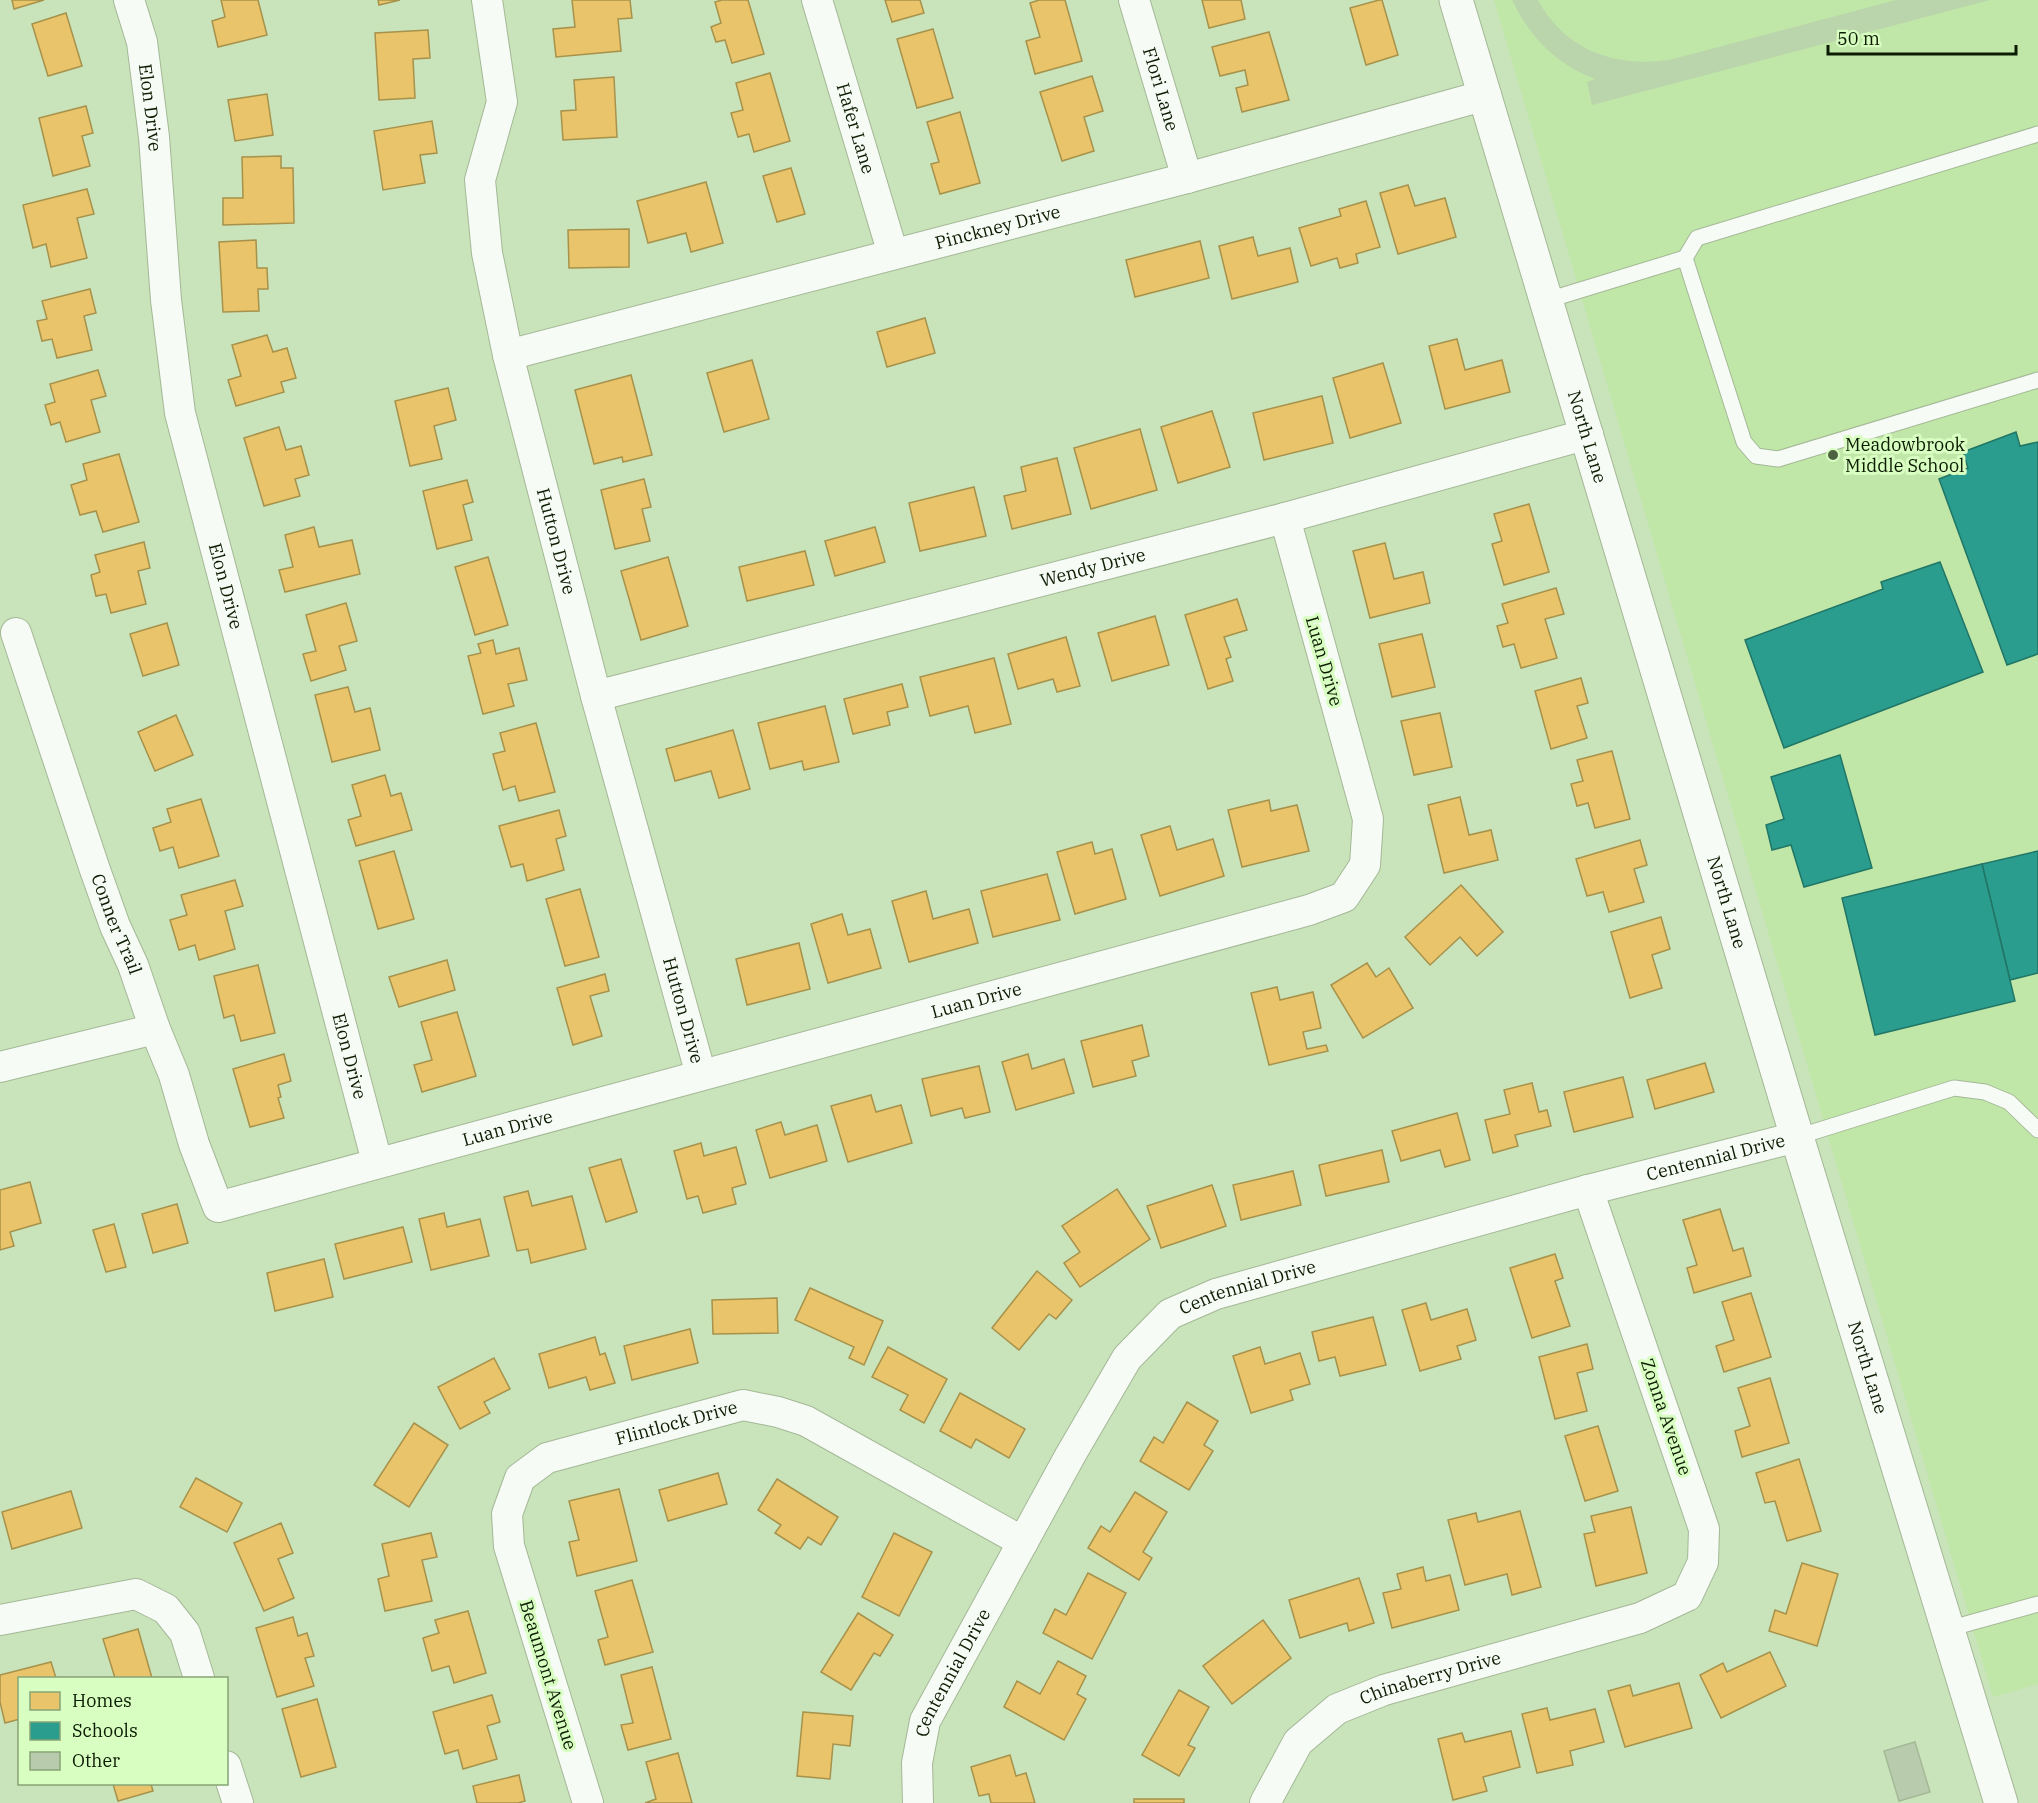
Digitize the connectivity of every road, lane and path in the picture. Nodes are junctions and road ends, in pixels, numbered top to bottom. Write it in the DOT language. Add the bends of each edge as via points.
graph roads {
  1 [pos="129,0"];
  2 [pos="487,0"];
  3 [pos="817,0"];
  4 [pos="1134,0"];
  5 [pos="1456,0"];
  6 [pos="1486,95"];
  7 [pos="2038,134"];
  8 [pos="1186,178"];
  9 [pos="893,254"];
  10 [pos="1685,258"];
  11 [pos="1548,300"];
  12 [pos="508,354"];
  13 [pos="2038,380"];
  14 [pos="1588,434"];
  15 [pos="1285,518"];
  16 [pos="16,633"];
  17 [pos="596,696"];
  18 [pos="155,1029"];
  19 [pos="0,1067"];
  20 [pos="701,1075"];
  21 [pos="2038,1130"];
  22 [pos="1797,1137"];
  23 [pos="377,1162"];
  24 [pos="1588,1190"];
  25 [pos="225,1206"];
  26 [pos="1023,1542"];
  27 [pos="509,1546"];
  28 [pos="2038,1604"];
  29 [pos="1640,1618"];
  30 [pos="0,1620"];
  31 [pos="1948,1629"];
  32 [pos="199,1677"];
  33 [pos="228,1772"];
  34 [pos="238,1803"];
  35 [pos="588,1803"];
  36 [pos="918,1803"];
  37 [pos="1265,1803"];
  38 [pos="2001,1803"];
  1 -- 23 [label="street, Elon Drive" via="142,42 154,137 166,300 180,413"];
  2 -- 12 [label="street, Hutton Drive" via="502,102 480,180 487,253"];
  3 -- 9 [label="street, Hafer Lane"];
  4 -- 8 [label="street, Flori Lane"];
  5 -- 6 [label="street, North Lane"];
  6 -- 8 [label="street, Pinckney Drive"];
  6 -- 11 [label="street, North Lane"];
  7 -- 10 [label="lane" via="1697,238"];
  8 -- 9 [label="street, Pinckney Drive"];
  9 -- 12 [label="street, Pinckney Drive"];
  10 -- 11 [label="lane"];
  10 -- 13 [label="lane" via="1744,442 1756,456 1778,459"];
  11 -- 14 [label="street, North Lane"];
  12 -- 17 [label="street, Hutton Drive"];
  14 -- 15 [label="street, Wendy Drive"];
  14 -- 22 [label="street, North Lane"];
  15 -- 17 [label="street, Wendy Drive"];
  15 -- 20 [label="street, Luan Drive" via="1368,819 1365,865 1344,897"];
  16 -- 18 [label="street, Conner Trail" via="115,926"];
  17 -- 20 [label="street, Hutton Drive"];
  18 -- 19 [label="street"];
  18 -- 25 [label="street, Conner Trail" via="212,1194 218,1207"];
  20 -- 23 [label="street, Luan Drive"];
  21 -- 22 [label="lane" via="2009,1102 1985,1092 1954,1088"];
  22 -- 24 [label="street, Centennial Drive"];
  22 -- 31 [label="street, North Lane"];
  23 -- 25 [label="street, Luan Drive"];
  24 -- 26 [label="street, Centennial Drive" via="1216,1294 1170,1314 1127,1358"];
  24 -- 29 [label="street, Zonna Avenue" via="1704,1529 1703,1562 1687,1596"];
  26 -- 27 [label="street, Flintlock Drive" via="806,1421 743,1405 546,1458 520,1478 507,1514"];
  26 -- 36 [label="street, Centennial Drive" via="925,1721 917,1763"];
  27 -- 35 [label="street, Beaumont Avenue"];
  28 -- 31 [label="lane"];
  29 -- 37 [label="street, Chinaberry Drive" via="1384,1690 1337,1709 1298,1742"];
  30 -- 32 [label="street" via="136,1594 166,1609 185,1633"];
  31 -- 38 [label="street, North Lane"];
  33 -- 34 [label="street"];
}
